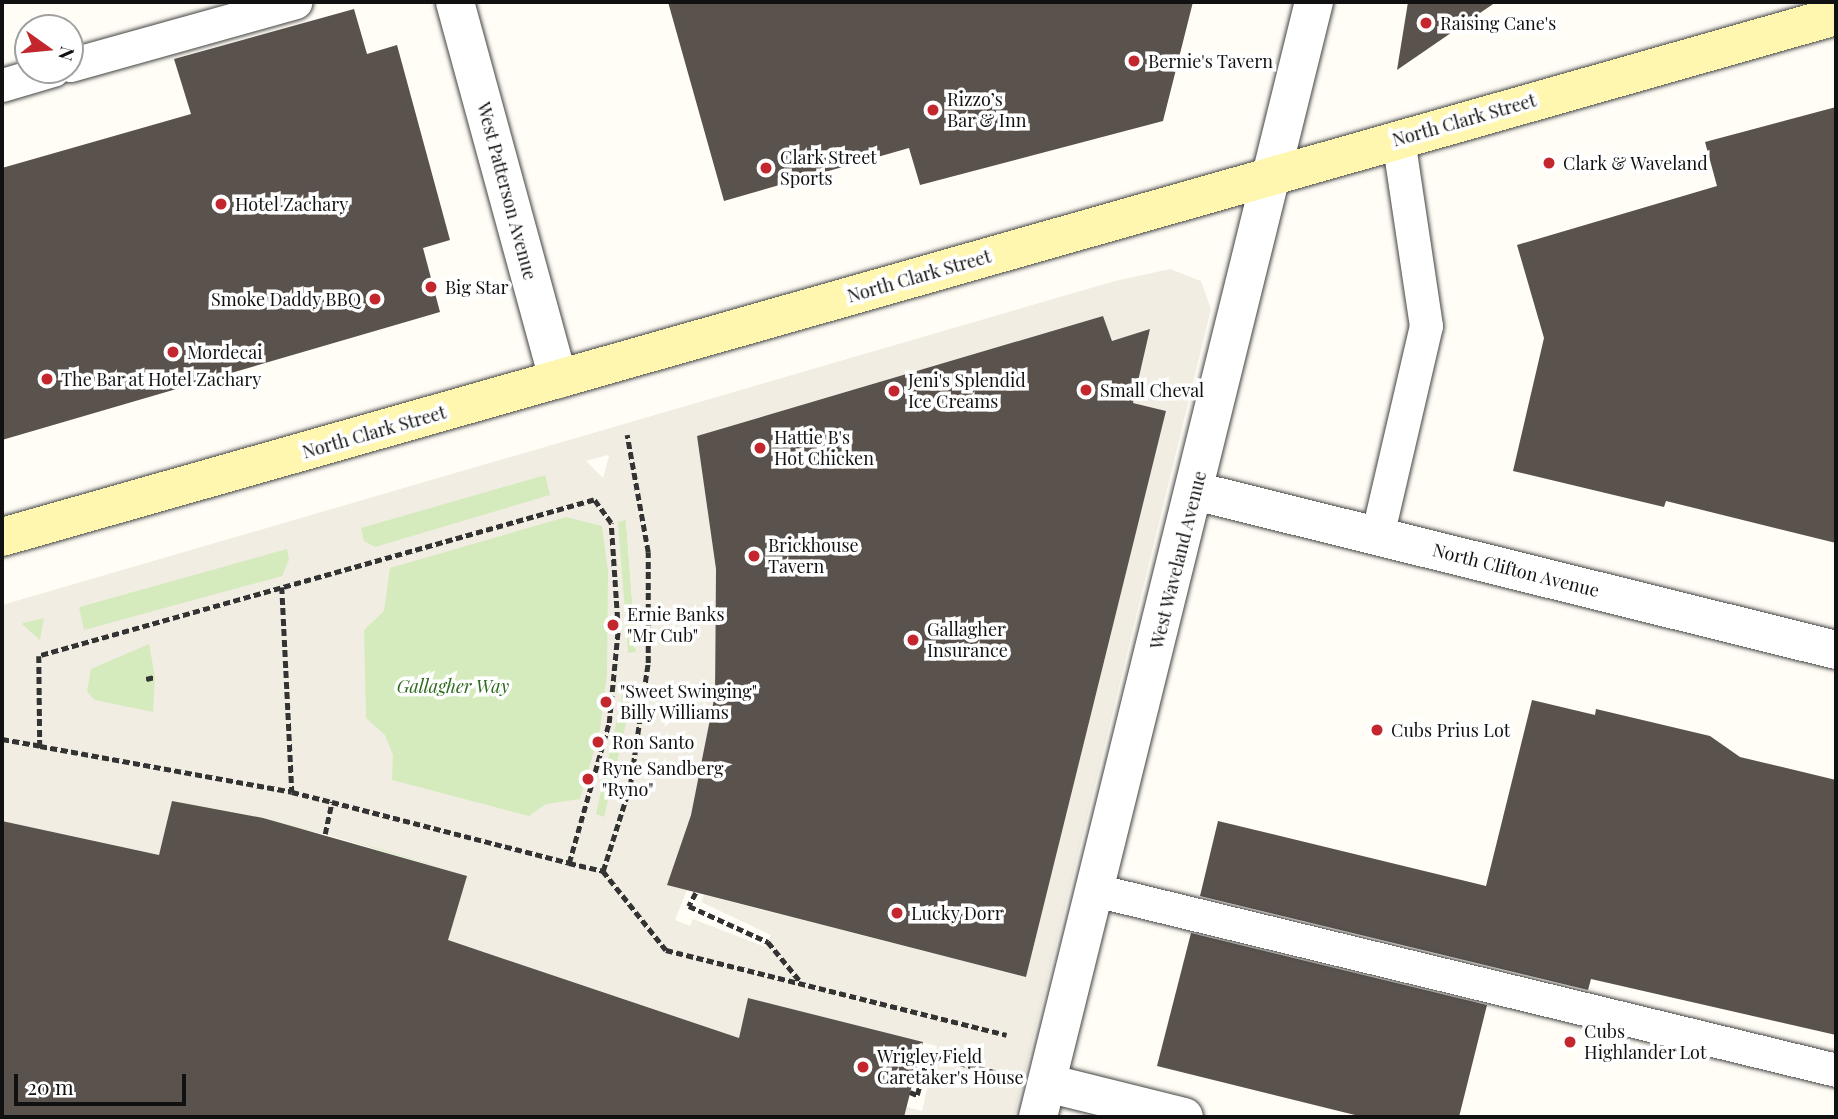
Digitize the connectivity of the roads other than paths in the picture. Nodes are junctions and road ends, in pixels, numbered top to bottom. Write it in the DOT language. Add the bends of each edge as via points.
graph roads {
  1 [pos="295,2"];
  2 [pos="455,2"];
  3 [pos="1314,2"];
  4 [pos="1836,16"];
  5 [pos="84,61"];
  6 [pos="1398,139"];
  7 [pos="1274,174"];
  8 [pos="558,379"];
  9 [pos="1195,491"];
  10 [pos="1377,536"];
  11 [pos="2,537"];
  12 [pos="1836,650"];
  13 [pos="1095,890"];
  14 [pos="1836,1070"];
  15 [pos="1043,1100"];
  16 [pos="1184,1117"];
  1 -- 5 [label="lane"];
  2 -- 8 [label="street, West Patterson Avenue"];
  3 -- 7 [label="street, West Waveland Avenue"];
  4 -- 6 [label="main road, North Clark Street"];
  6 -- 7 [label="main road, North Clark Street"];
  6 -- 10 [label="lane" via="1426,326"];
  7 -- 8 [label="main road, North Clark Street"];
  7 -- 9 [label="street, West Waveland Avenue"];
  8 -- 11 [label="main road, North Clark Street"];
  9 -- 10 [label="street, North Clifton Avenue"];
  9 -- 13 [label="street, West Waveland Avenue"];
  10 -- 12 [label="street, North Clifton Avenue"];
  13 -- 14 [label="lane"];
  13 -- 15 [label="street, West Waveland Avenue"];
  15 -- 16 [label="street"];
}
